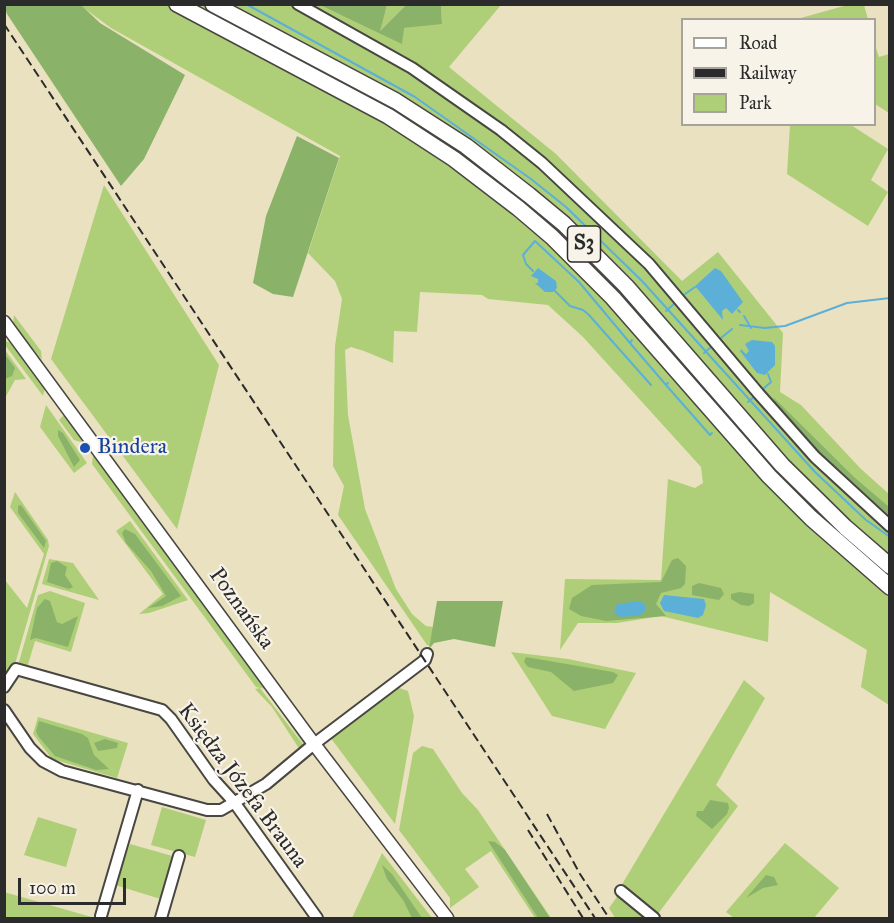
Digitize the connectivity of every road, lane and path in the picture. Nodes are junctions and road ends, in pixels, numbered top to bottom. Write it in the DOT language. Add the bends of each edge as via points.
graph roads {
  1 [pos="177,4"];
  2 [pos="213,4"];
  3 [pos="298,4"];
  4 [pos="4,322"];
  5 [pos="890,526"];
  6 [pos="890,566"];
  7 [pos="890,588"];
  8 [pos="426,657"];
  9 [pos="4,687"];
  10 [pos="4,710"];
  11 [pos="314,744"];
  12 [pos="138,790"];
  13 [pos="234,802"];
  14 [pos="179,856"];
  15 [pos="621,891"];
  16 [pos="102,916"];
  17 [pos="161,918"];
  18 [pos="317,918"];
  19 [pos="447,918"];
  20 [pos="654,918"];
  1 -- 7 [label="highway, S3" via="388,116 447,153 518,208 613,298 769,476"];
  2 -- 6 [label="highway, S3" via="396,101 466,146 564,224 626,286 782,465"];
  3 -- 5 [label="street" via="417,71 542,163 649,264 815,457"];
  4 -- 11 [label="main road, Poznańska"];
  8 -- 11 [label="street"];
  9 -- 13 [label="street, Księdza Józefa Brauna" via="16,669 162,710"];
  10 -- 12 [label="street" via="43,761 62,771"];
  11 -- 13 [label="street" via="267,784"];
  11 -- 19 [label="main road, Poznańska"];
  12 -- 13 [label="street" via="207,810 221,810"];
  12 -- 16 [label="street"];
  13 -- 18 [label="street, Księdza Józefa Brauna"];
  14 -- 17 [label="street"];
  15 -- 20 [label="street"];
}
